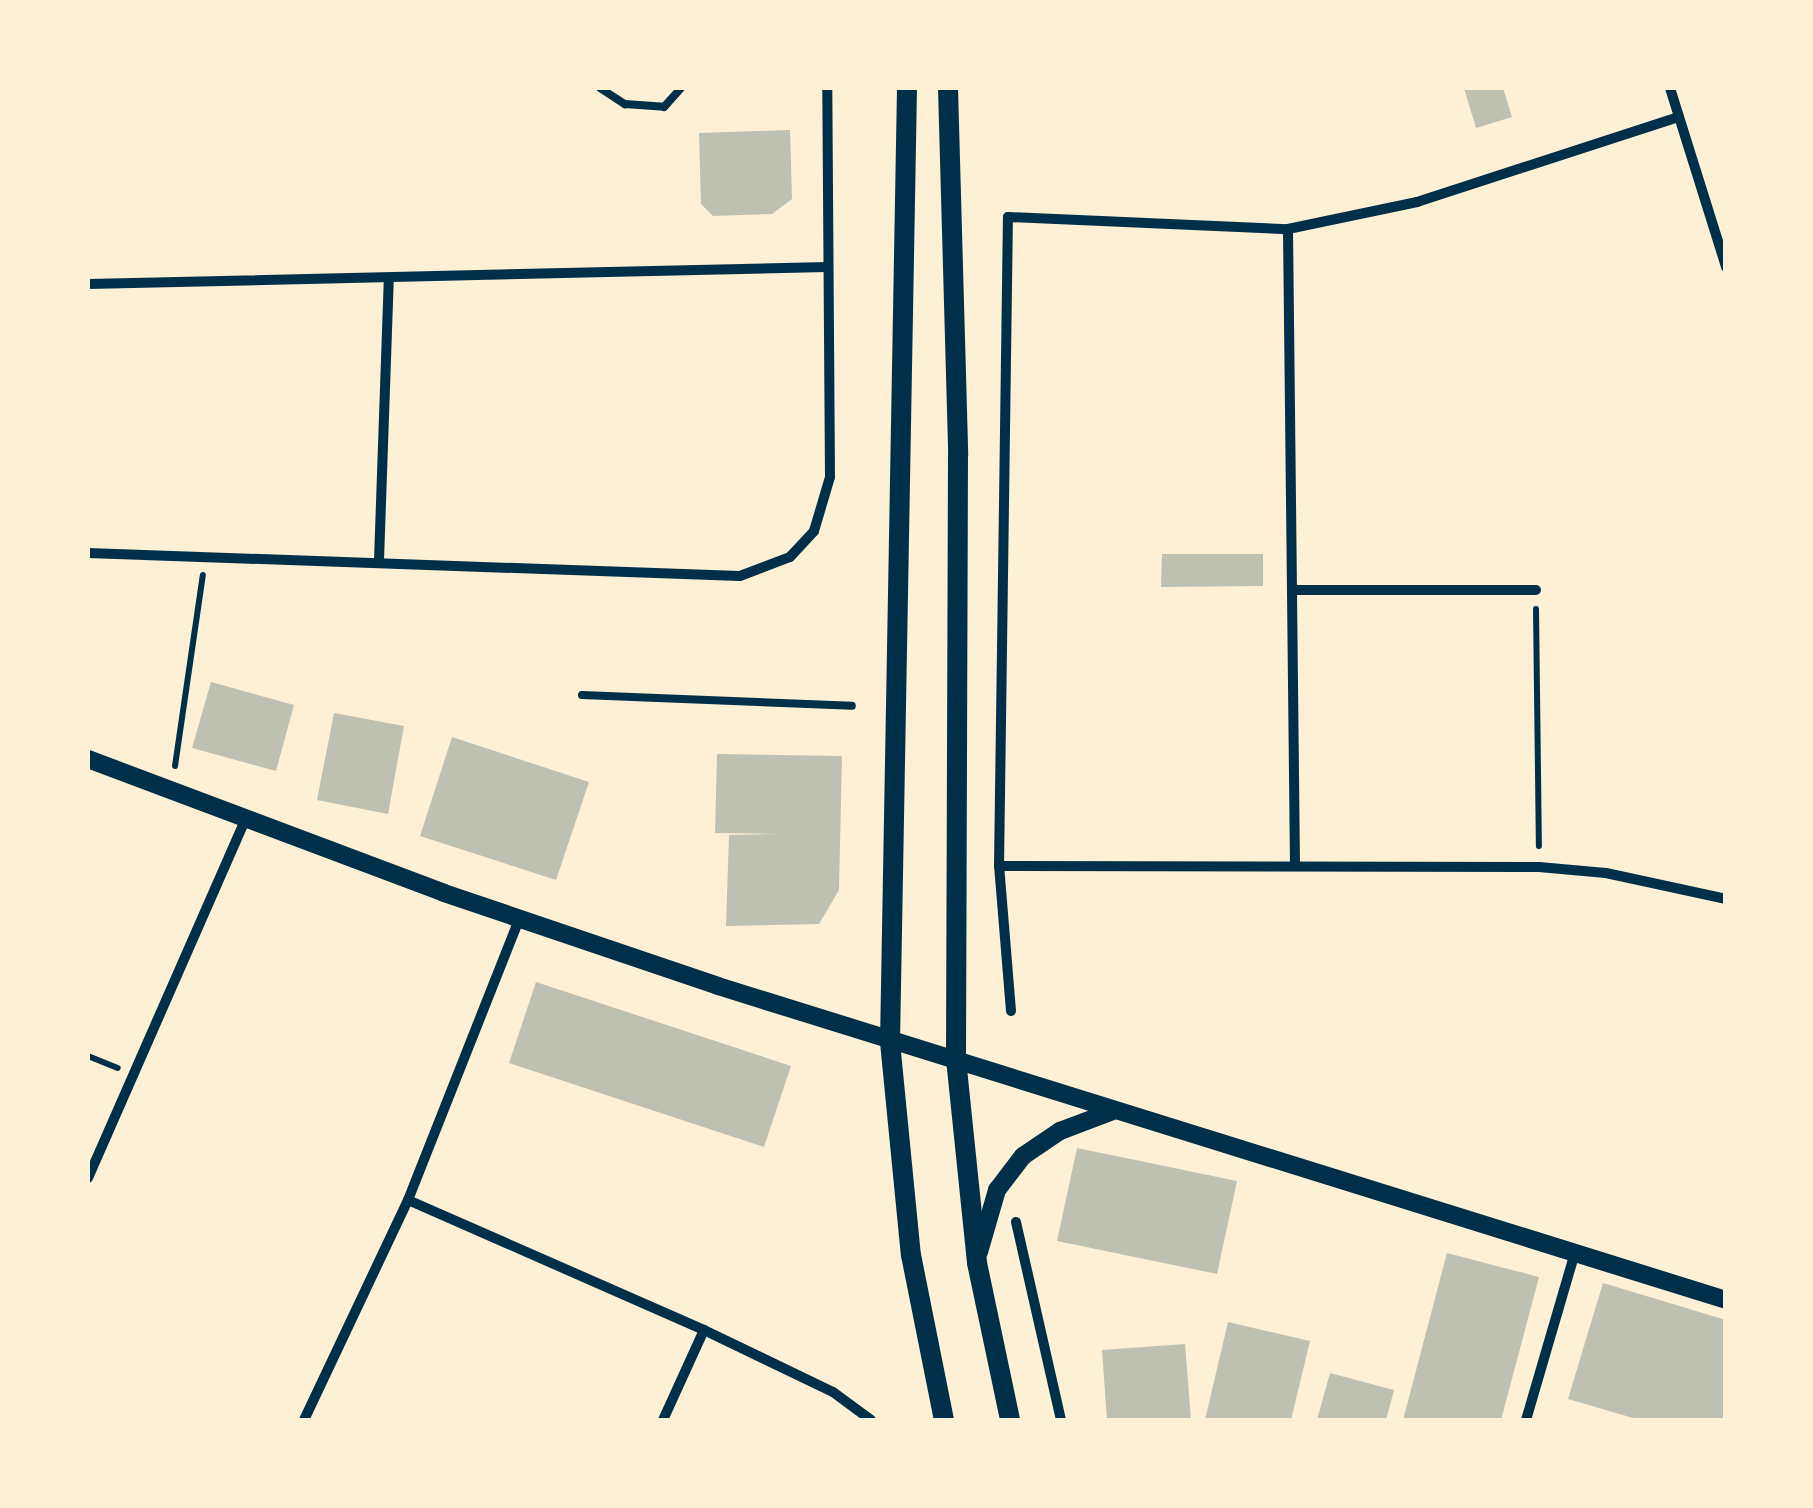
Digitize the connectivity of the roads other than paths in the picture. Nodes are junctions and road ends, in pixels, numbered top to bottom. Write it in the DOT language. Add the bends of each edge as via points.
graph roads {
  1 [pos="600,88"];
  2 [pos="681,88"];
  3 [pos="826,88"];
  4 [pos="907,88"];
  5 [pos="948,88"];
  6 [pos="1670,88"];
  7 [pos="1679,117"];
  8 [pos="1288,229"];
  9 [pos="827,266"];
  10 [pos="1726,266"];
  11 [pos="389,278"];
  12 [pos="88,284"];
  13 [pos="88,554"];
  14 [pos="379,560"];
  15 [pos="1293,590"];
  16 [pos="1536,590"];
  17 [pos="582,695"];
  18 [pos="852,706"];
  19 [pos="88,759"];
  20 [pos="244,820"];
  21 [pos="1295,862"];
  22 [pos="999,866"];
  23 [pos="1726,898"];
  24 [pos="519,920"];
  25 [pos="1011,1011"];
  26 [pos="890,1042"];
  27 [pos="956,1059"];
  28 [pos="1114,1111"];
  29 [pos="88,1178"];
  30 [pos="408,1200"];
  31 [pos="1016,1222"];
  32 [pos="1575,1252"];
  33 [pos="976,1263"];
  34 [pos="1726,1300"];
  35 [pos="704,1330"];
  36 [pos="868,1417"];
  37 [pos="304,1420"];
  38 [pos="663,1420"];
  39 [pos="944,1420"];
  40 [pos="1010,1420"];
  41 [pos="1061,1420"];
  42 [pos="1526,1420"];
  1 -- 2 [label="lane" via="625,104 664,107"];
  3 -- 9 [label="street"];
  4 -- 26 [label="main road"];
  5 -- 27 [label="main road" via="958,456"];
  6 -- 7 [label="street"];
  7 -- 8 [label="street" via="1417,202"];
  7 -- 10 [label="street"];
  8 -- 15 [label="street"];
  8 -- 22 [label="street" via="1008,216"];
  9 -- 11 [label="street"];
  9 -- 14 [label="street" via="830,477 822,512 800,546 772,566 740,576"];
  11 -- 12 [label="street"];
  11 -- 14 [label="street"];
  13 -- 14 [label="street"];
  15 -- 16 [label="street"];
  15 -- 21 [label="street"];
  17 -- 18 [label="lane"];
  19 -- 20 [label="street"];
  20 -- 24 [label="street"];
  20 -- 29 [label="street"];
  21 -- 22 [label="street"];
  21 -- 23 [label="street" via="1539,867 1606,873"];
  22 -- 25 [label="street"];
  24 -- 26 [label="street"];
  24 -- 30 [label="street"];
  26 -- 27 [label="street"];
  26 -- 39 [label="main road" via="911,1255"];
  27 -- 28 [label="street"];
  27 -- 33 [label="main road"];
  28 -- 32 [label="street"];
  28 -- 33 [label="street" via="1060,1131 1010,1170 987,1214"];
  30 -- 35 [label="street"];
  30 -- 37 [label="street"];
  31 -- 41 [label="street"];
  32 -- 34 [label="street"];
  32 -- 42 [label="street"];
  33 -- 40 [label="main road"];
  35 -- 36 [label="street"];
  35 -- 38 [label="street"];
}
